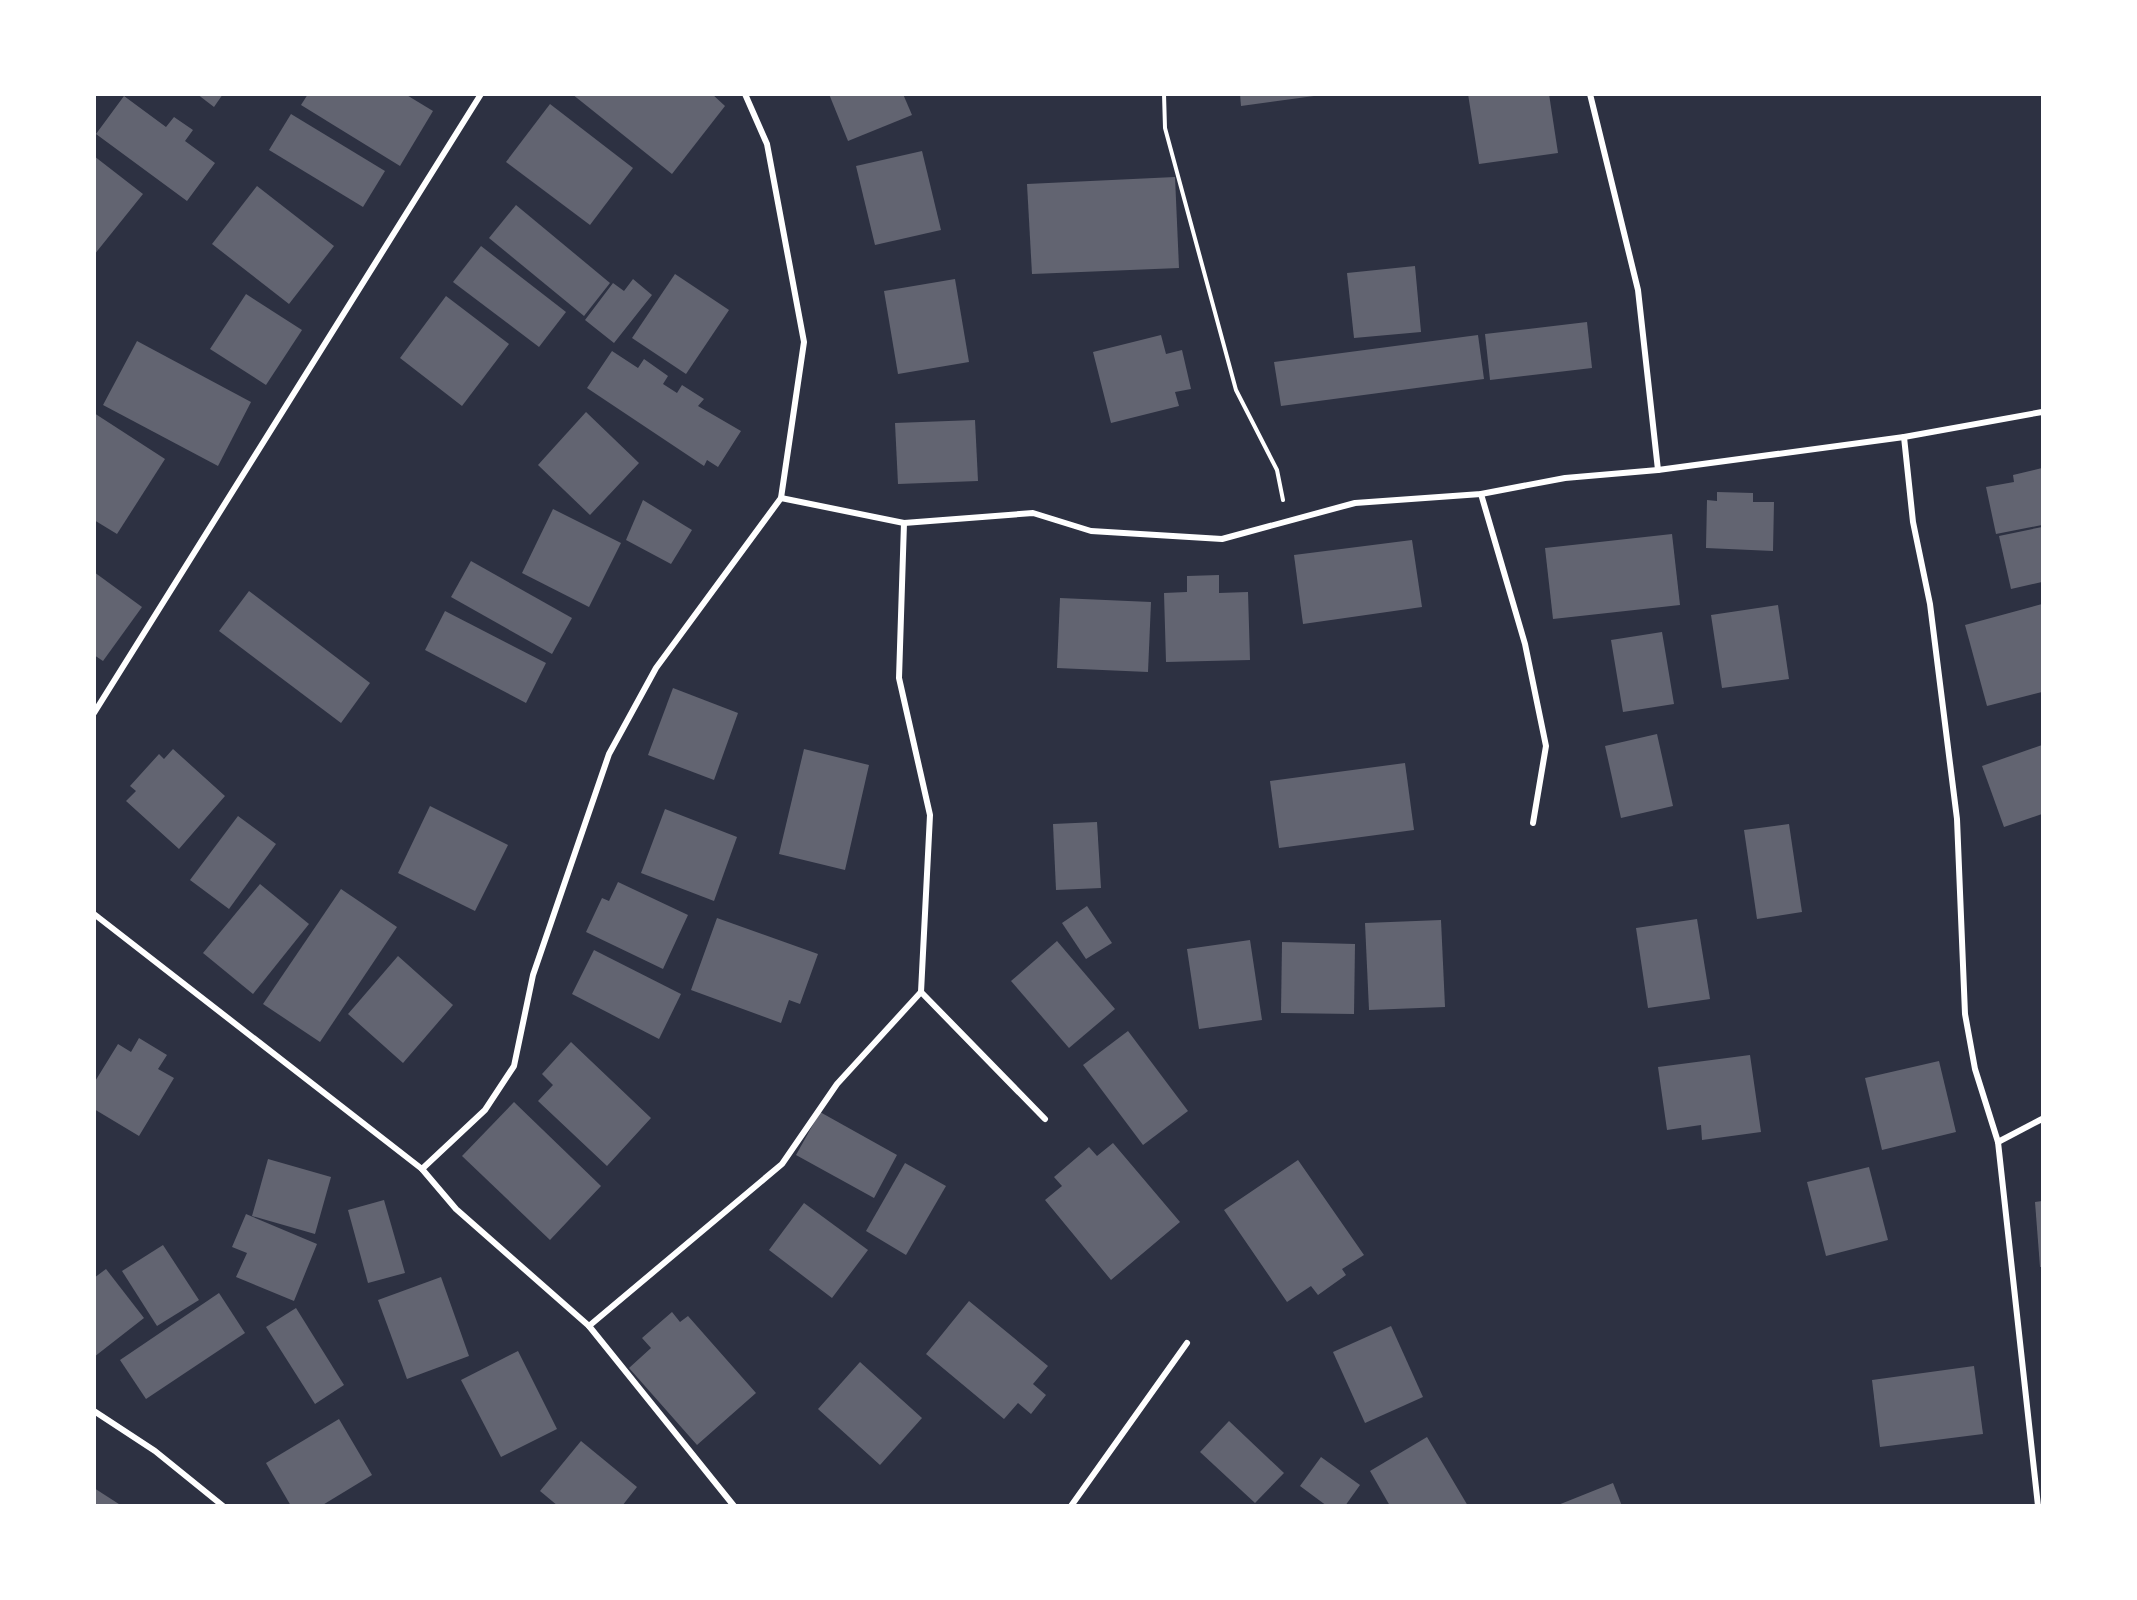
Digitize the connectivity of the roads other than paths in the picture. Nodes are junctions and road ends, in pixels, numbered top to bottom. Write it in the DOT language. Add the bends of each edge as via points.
graph roads {
  1 [pos="481,94"];
  2 [pos="745,94"];
  3 [pos="1590,94"];
  4 [pos="2043,412"];
  5 [pos="1904,437"];
  6 [pos="1658,470"];
  7 [pos="1480,494"];
  8 [pos="782,498"];
  9 [pos="904,523"];
  10 [pos="94,713"];
  11 [pos="1533,823"];
  12 [pos="94,914"];
  13 [pos="921,992"];
  14 [pos="1045,1119"];
  15 [pos="2043,1119"];
  16 [pos="1998,1142"];
  17 [pos="422,1169"];
  18 [pos="589,1326"];
  19 [pos="1187,1343"];
  20 [pos="94,1410"];
  21 [pos="223,1506"];
  22 [pos="734,1506"];
  23 [pos="1071,1506"];
  24 [pos="2038,1506"];
  1 -- 10 [label="street"];
  2 -- 8 [label="street" via="767,144 804,342"];
  3 -- 6 [label="street" via="1638,291"];
  4 -- 5 [label="street"];
  5 -- 6 [label="street"];
  5 -- 16 [label="street" via="1957,819 1965,1014 1975,1069"];
  6 -- 7 [label="street" via="1565,478"];
  7 -- 9 [label="street" via="1355,503 1222,539 1091,531 1033,513"];
  7 -- 11 [label="street" via="1525,644 1546,746"];
  8 -- 9 [label="street"];
  8 -- 17 [label="street" via="656,668 609,753 533,975 514,1066 485,1110"];
  9 -- 13 [label="street" via="899,678 930,814"];
  12 -- 17 [label="street"];
  13 -- 14 [label="street"];
  13 -- 18 [label="street" via="837,1084 782,1164"];
  15 -- 16 [label="street"];
  16 -- 24 [label="street"];
  17 -- 18 [label="street" via="456,1209"];
  18 -- 22 [label="street"];
  19 -- 23 [label="street"];
  20 -- 21 [label="street" via="155,1451"];
}
